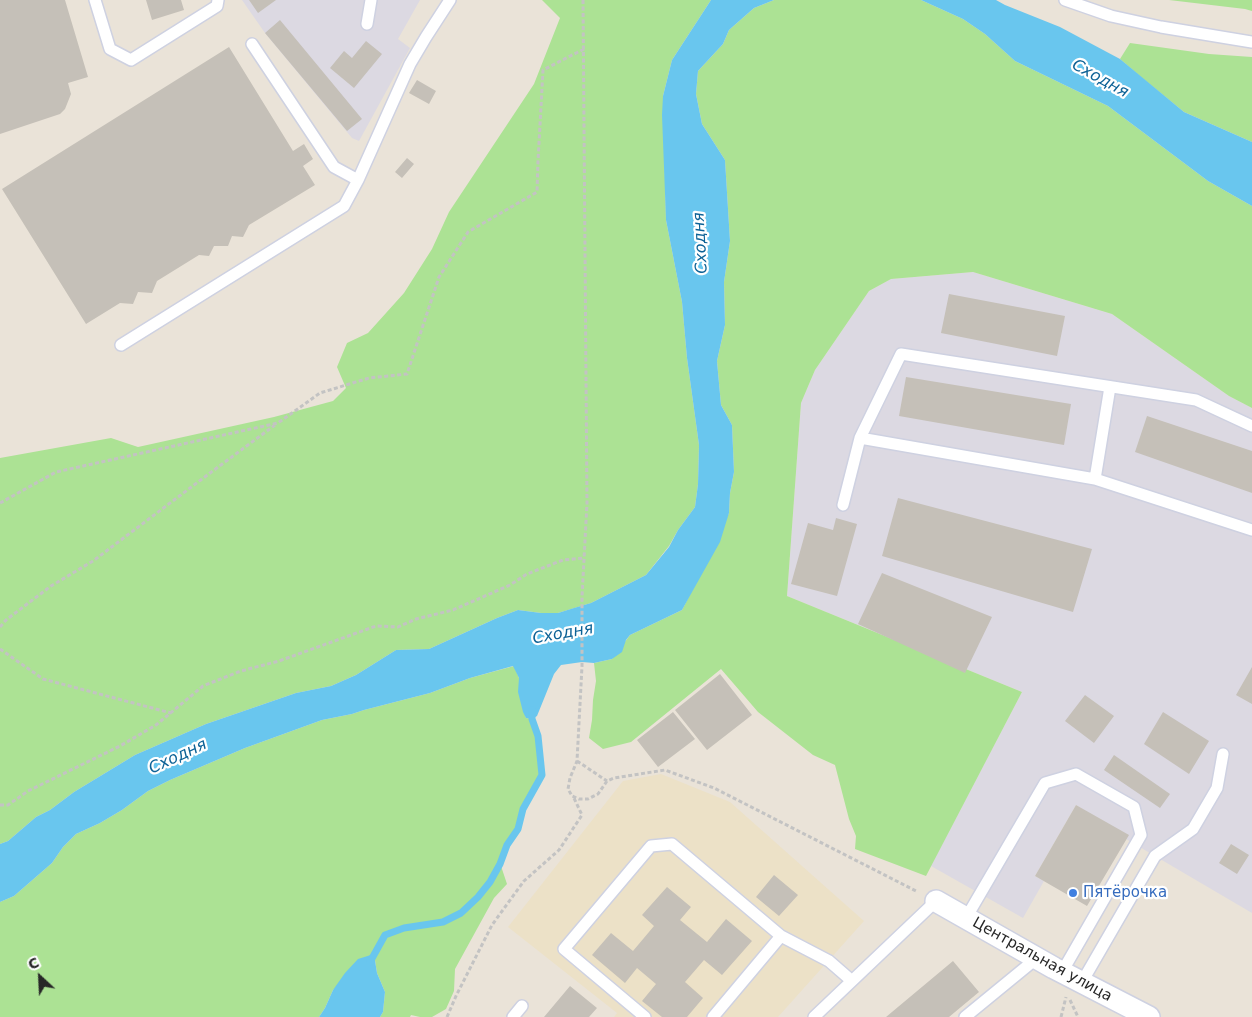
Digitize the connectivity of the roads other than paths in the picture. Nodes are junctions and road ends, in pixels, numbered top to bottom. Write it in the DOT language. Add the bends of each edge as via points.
graph roads {
  1 [pos="95,0"];
  2 [pos="218,0"];
  3 [pos="371,0"];
  4 [pos="450,0"];
  5 [pos="1064,0"];
  6 [pos="368,24"];
  7 [pos="1252,42"];
  8 [pos="252,44"];
  9 [pos="358,180"];
  10 [pos="122,345"];
  11 [pos="1110,387"];
  12 [pos="1252,426"];
  13 [pos="860,438"];
  14 [pos="1095,479"];
  15 [pos="843,505"];
  16 [pos="1252,530"];
  17 [pos="1223,754"];
  18 [pos="936,901"];
  19 [pos="966,918"];
  20 [pos="781,936"];
  21 [pos="1036,958"];
  22 [pos="1062,972"];
  23 [pos="852,981"];
  24 [pos="1074,988"];
  25 [pos="522,1006"];
  26 [pos="513,1017"];
  27 [pos="645,1017"];
  28 [pos="712,1017"];
  29 [pos="814,1017"];
  30 [pos="965,1017"];
  31 [pos="1149,1017"];
  1 -- 2 [label="lane" via="110,49 131,60 217,6"];
  3 -- 6 [label="lane"];
  4 -- 9 [label="lane" via="410,64"];
  5 -- 7 [label="lane" via="1111,16"];
  8 -- 9 [label="lane" via="334,166"];
  9 -- 10 [label="lane" via="344,206"];
  11 -- 12 [label="lane" via="1196,400"];
  11 -- 13 [label="lane" via="901,354"];
  11 -- 14 [label="lane"];
  13 -- 14 [label="lane"];
  13 -- 15 [label="lane"];
  14 -- 16 [label="lane"];
  17 -- 24 [label="lane" via="1217,788 1193,829 1155,856"];
  18 -- 19 [label="street, Центральная улица"];
  18 -- 23 [label="lane"];
  19 -- 21 [label="street, Центральная улица"];
  19 -- 22 [label="lane" via="1045,783 1076,774 1134,807 1141,835"];
  20 -- 23 [label="lane" via="828,961"];
  20 -- 27 [label="lane" via="672,844 651,846 564,948"];
  20 -- 28 [label="lane"];
  21 -- 22 [label="street, Центральная улица"];
  21 -- 30 [label="lane"];
  22 -- 24 [label="street, Центральная улица"];
  23 -- 29 [label="lane"];
  24 -- 31 [label="street, Центральная улица"];
  25 -- 26 [label="lane"];
}
